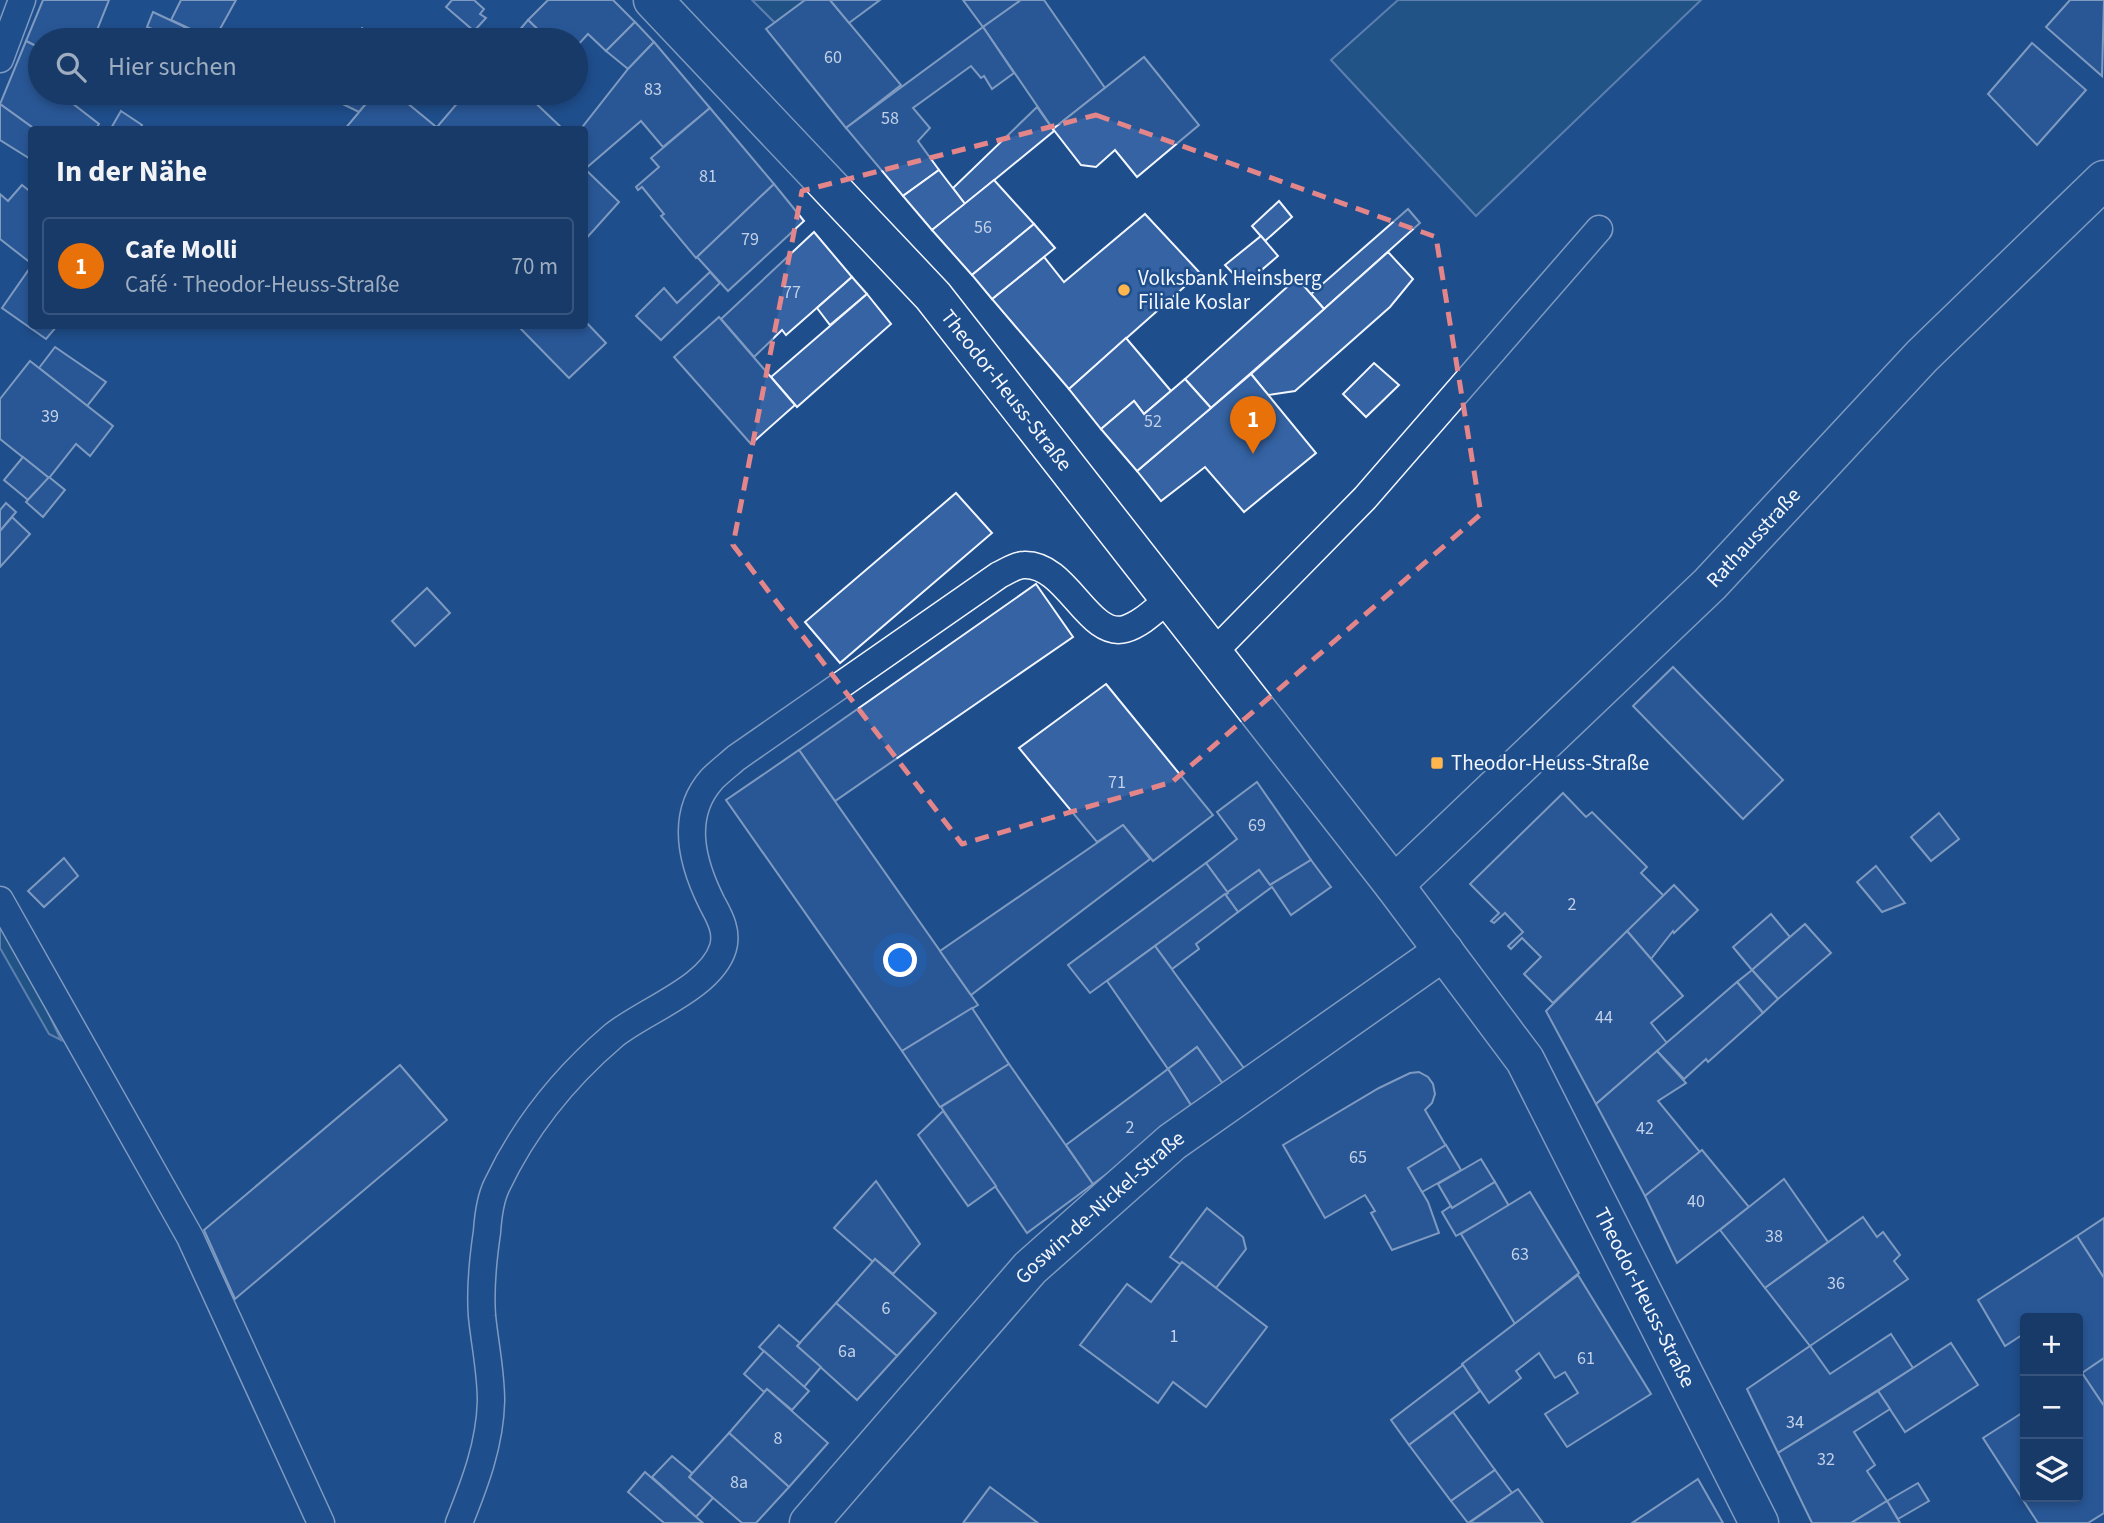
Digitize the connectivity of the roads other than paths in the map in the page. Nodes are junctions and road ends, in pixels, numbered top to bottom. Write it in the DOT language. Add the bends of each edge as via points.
graph roads {
  1 [pos="22,0"];
  2 [pos="653,0"];
  3 [pos="0,59"];
  4 [pos="2104,180"];
  5 [pos="1599,229"];
  6 [pos="1170,598"];
  7 [pos="1213,653"];
  8 [pos="1394,884"];
  9 [pos="0,900"];
  10 [pos="1444,951"];
  11 [pos="321,1523"];
  12 [pos="459,1523"];
  13 [pos="809,1523"];
  14 [pos="1759,1523"];
  1 -- 3 [label="lane"];
  2 -- 6 [label="street, Theodor-Heuss-Straße" via="933,296"];
  4 -- 8 [label="street, Rathausstraße" via="1922,356 1710,584"];
  5 -- 7 [label="lane" via="1365,499"];
  6 -- 7 [label="street, Theodor-Heuss-Straße"];
  6 -- 12 [label="lane" via="1137,624 1110,629 1091,616 1054,575 1038,566 1021,565 999,575 712,779 695,803 691,846 722,923 723,949 693,985 615,1035 559,1088 495,1188 483,1262 490,1424"];
  7 -- 8 [label="street, Theodor-Heuss-Straße"];
  8 -- 10 [label="street, Theodor-Heuss-Straße"];
  9 -- 11 [label="lane" via="190,1237"];
  10 -- 13 [label="street, Goswin-de-Nickel-Straße" via="1172,1142 1030,1268"];
  10 -- 14 [label="street, Theodor-Heuss-Straße" via="1525,1060"];
}
